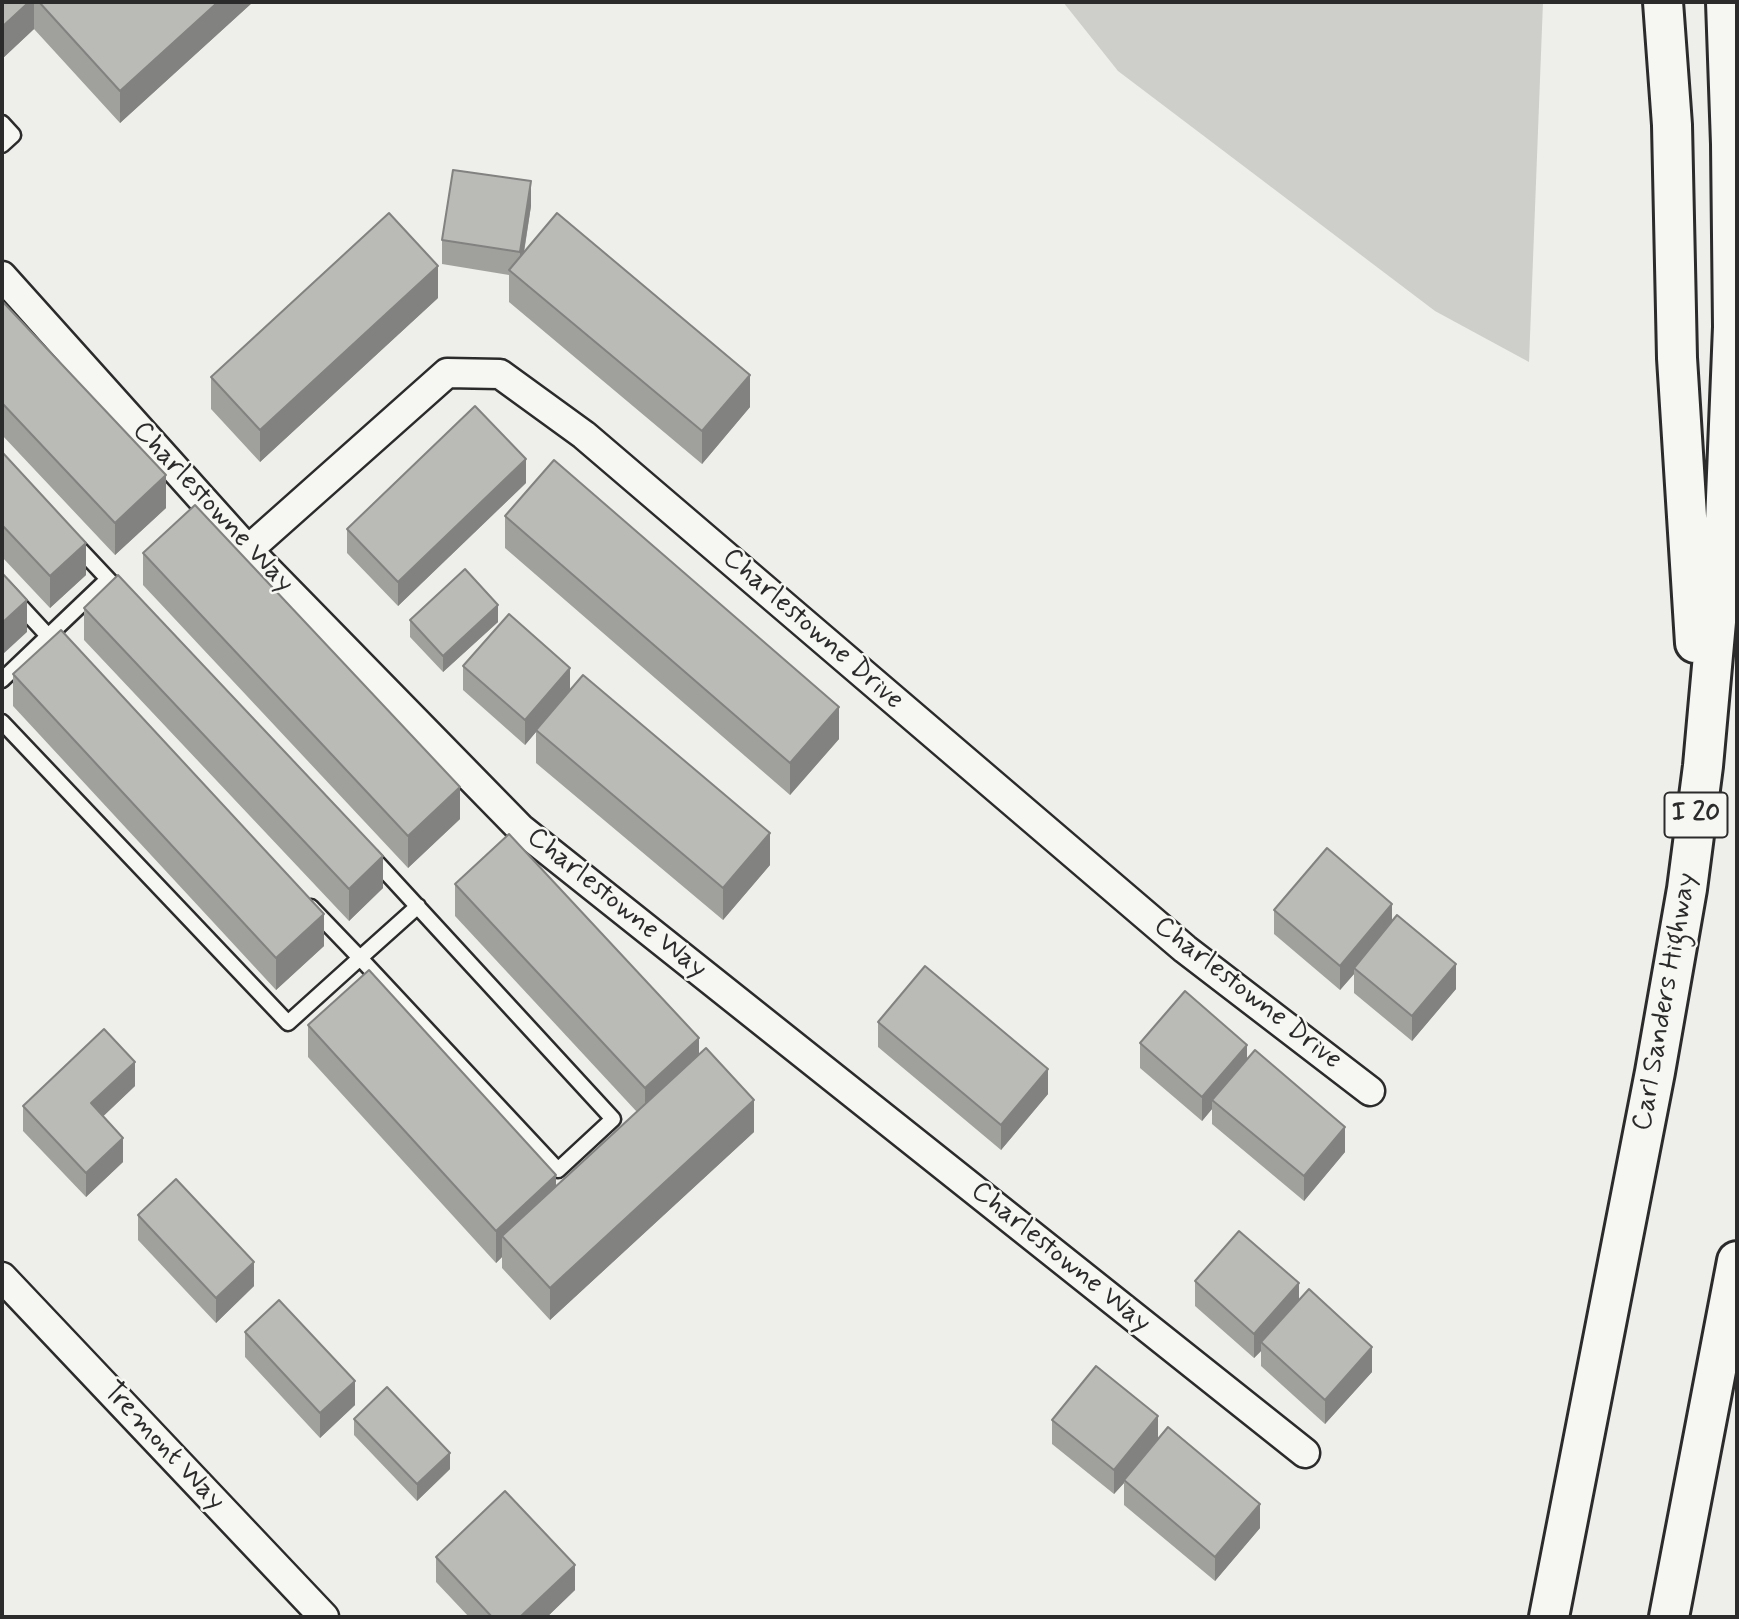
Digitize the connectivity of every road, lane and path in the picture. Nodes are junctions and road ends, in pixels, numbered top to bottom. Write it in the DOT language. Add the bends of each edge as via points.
graph roads {
  1 [pos="1663,2"];
  2 [pos="1726,2"];
  3 [pos="2,123"];
  4 [pos="2,145"];
  5 [pos="2,276"];
  6 [pos="64,532"];
  7 [pos="248,550"];
  8 [pos="108,579"];
  9 [pos="2,586"];
  10 [pos="136,608"];
  11 [pos="48,636"];
  12 [pos="76,665"];
  13 [pos="2,680"];
  14 [pos="2,722"];
  15 [pos="1703,766"];
  16 [pos="361,846"];
  17 [pos="304,900"];
  18 [pos="418,906"];
  19 [pos="360,958"];
  20 [pos="1370,1091"];
  21 [pos="1737,1261"];
  22 [pos="2,1277"];
  23 [pos="1304,1453"];
  24 [pos="324,1617"];
  25 [pos="1549,1617"];
  26 [pos="1668,1617"];
  1 -- 15 [label="highway" via="1672,125 1677,358"];
  2 -- 15 [label="highway, Carl Sanders Highway / I 20" via="1733,327 1725,522"];
  3 -- 4 [label="lane" via="13,135"];
  5 -- 7 [label="street, Charlestowne Way"];
  6 -- 8 [label="lane"];
  7 -- 20 [label="street, Charlestowne Drive" via="447,373 500,374 584,435 1185,949"];
  7 -- 23 [label="street, Charlestowne Way" via="521,829"];
  8 -- 10 [label="lane"];
  8 -- 11 [label="lane"];
  9 -- 11 [label="lane"];
  11 -- 12 [label="lane"];
  11 -- 13 [label="lane"];
  14 -- 19 [label="lane" via="288,1023"];
  15 -- 25 [label="highway, Carl Sanders Highway / I 20" via="1655,1072"];
  16 -- 18 [label="lane"];
  17 -- 19 [label="lane"];
  18 -- 19 [label="lane"];
  18 -- 19 [label="lane" via="614,1119 558,1170"];
  21 -- 26 [label="highway"];
  22 -- 24 [label="street, Tremont Way"];
}
